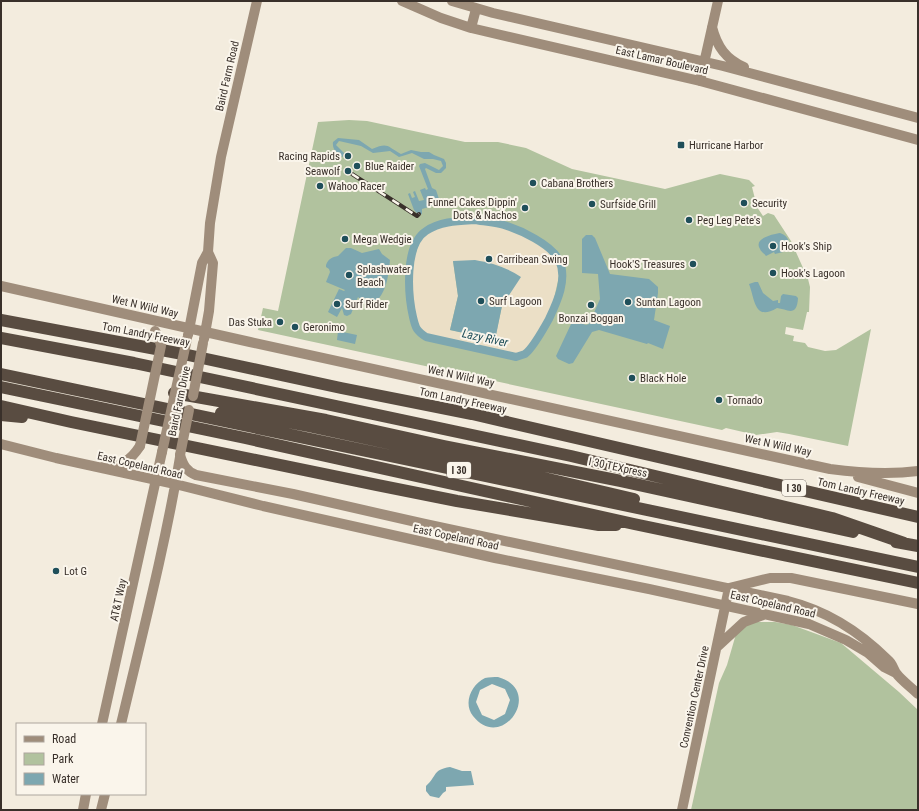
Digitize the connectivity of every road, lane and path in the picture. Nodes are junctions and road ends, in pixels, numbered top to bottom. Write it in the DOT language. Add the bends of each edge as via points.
graph roads {
  1 [pos="257,1"];
  2 [pos="402,1"];
  3 [pos="452,1"];
  4 [pos="718,1"];
  5 [pos="476,9"];
  6 [pos="712,25"];
  7 [pos="471,28"];
  8 [pos="704,61"];
  9 [pos="761,76"];
  10 [pos="700,81"];
  11 [pos="918,118"];
  12 [pos="918,140"];
  13 [pos="221,157"];
  14 [pos="208,252"];
  15 [pos="1,286"];
  16 [pos="122,313"];
  17 [pos="1,320"];
  18 [pos="206,332"];
  19 [pos="188,334"];
  20 [pos="1,338"];
  21 [pos="1,374"];
  22 [pos="1,387"];
  23 [pos="174,393"];
  24 [pos="193,396"];
  25 [pos="1,406"];
  26 [pos="172,407"];
  27 [pos="189,410"];
  28 [pos="1,415"];
  29 [pos="310,421"];
  30 [pos="71,422"];
  31 [pos="1,444"];
  32 [pos="180,455"];
  33 [pos="92,466"];
  34 [pos="830,469"];
  35 [pos="918,471"];
  36 [pos="156,480"];
  37 [pos="175,484"];
  38 [pos="918,493"];
  39 [pos="317,500"];
  40 [pos="918,517"];
  41 [pos="313,518"];
  42 [pos="634,524"];
  43 [pos="904,543"];
  44 [pos="918,546"];
  45 [pos="918,560"];
  46 [pos="918,566"];
  47 [pos="918,583"];
  48 [pos="729,588"];
  49 [pos="918,604"];
  50 [pos="726,606"];
  51 [pos="763,615"];
  52 [pos="718,646"];
  53 [pos="896,673"];
  54 [pos="918,694"];
  55 [pos="102,723"];
  56 [pos="121,723"];
  57 [pos="86,795"];
  58 [pos="104,795"];
  59 [pos="83,810"];
  60 [pos="101,810"];
  61 [pos="682,810"];
  1 -- 13 [label="main road, Baird Farm Road"];
  2 -- 7 [label="main road, East Lamar Boulevard"];
  3 -- 5 [label="main road, East Lamar Boulevard"];
  4 -- 6 [label="main road"];
  5 -- 7 [label="main road"];
  5 -- 8 [label="main road, East Lamar Boulevard"];
  6 -- 8 [label="main road"];
  6 -- 9 [label="main road" via="723,52 733,62"];
  7 -- 10 [label="main road, East Lamar Boulevard"];
  8 -- 9 [label="main road, East Lamar Boulevard"];
  8 -- 10 [label="main road"];
  9 -- 11 [label="main road, East Lamar Boulevard"];
  10 -- 12 [label="main road, East Lamar Boulevard"];
  13 -- 14 [label="main road, Baird Farm Drive"];
  14 -- 18 [label="main road, Baird Farm Drive" via="213,263"];
  14 -- 19 [label="main road, Baird Farm Drive" via="202,263"];
  15 -- 16 [label="main road, Wet N Wild Way"];
  16 -- 19 [label="main road, Wet N Wild Way"];
  16 -- 33 [label="main road, bridge" via="155,331 160,346 140,446 133,456 122,464"];
  17 -- 40 [label="highway, Tom Landry Freeway / I 30" via="188,355 472,414"];
  18 -- 19 [label="main road, Wet N Wild Way"];
  18 -- 24 [label="main road, Baird Farm Drive, bridge"];
  18 -- 34 [label="main road, Wet N Wild Way"];
  19 -- 23 [label="main road, Baird Farm Drive, bridge"];
  20 -- 43 [label="highway" via="142,365 571,456 832,518"];
  21 -- 46 [label="highway, I 30"];
  22 -- 42 [label="highway, I 30" via="261,441"];
  23 -- 24 [label="highway"];
  23 -- 26 [label="main road, Baird Farm Drive, bridge"];
  24 -- 27 [label="main road, Baird Farm Drive"];
  24 -- 29 [label="highway"];
  25 -- 30 [label="highway"];
  26 -- 27 [label="highway"];
  26 -- 36 [label="main road, Baird Farm Drive, bridge"];
  27 -- 29 [label="highway"];
  27 -- 32 [label="main road, Baird Farm Drive, bridge"];
  28 -- 30 [label="highway"];
  29 -- 43 [label="highway, I 30 TEXpress" via="621,481"];
  29 -- 45 [label="highway" via="653,503"];
  30 -- 42 [label="highway" via="457,501 599,525"];
  31 -- 33 [label="main road, East Copeland Road"];
  32 -- 37 [label="main road, Baird Farm Drive"];
  32 -- 39 [label="main road, East Copeland Road" via="182,465 196,475"];
  33 -- 36 [label="main road, East Copeland Road"];
  34 -- 35 [label="main road, Wet N Wild Way" via="868,474"];
  34 -- 38 [label="main road"];
  36 -- 37 [label="main road, East Copeland Road"];
  36 -- 55 [label="main road, AT&T Way"];
  37 -- 41 [label="main road, East Copeland Road"];
  37 -- 56 [label="main road"];
  39 -- 41 [label="main road"];
  39 -- 48 [label="main road, East Copeland Road"];
  41 -- 50 [label="main road, East Copeland Road"];
  42 -- 47 [label="highway, I 30"];
  43 -- 44 [label="highway, I 30 TEXpress"];
  48 -- 49 [label="main road" via="770,578 790,578"];
  48 -- 50 [label="main road, Convention Center Drive"];
  48 -- 53 [label="main road, East Copeland Road" via="818,610 848,626 870,643 890,661"];
  50 -- 51 [label="main road, East Copeland Road"];
  50 -- 52 [label="main road, Convention Center Drive"];
  51 -- 52 [label="main road" via="744,622"];
  51 -- 53 [label="main road, East Copeland Road" via="809,624 825,630 858,646 884,667"];
  52 -- 61 [label="main road, Convention Center Drive"];
  53 -- 54 [label="main road, East Copeland Road"];
  57 -- 59 [label="main road"];
  58 -- 60 [label="main road"];
}
